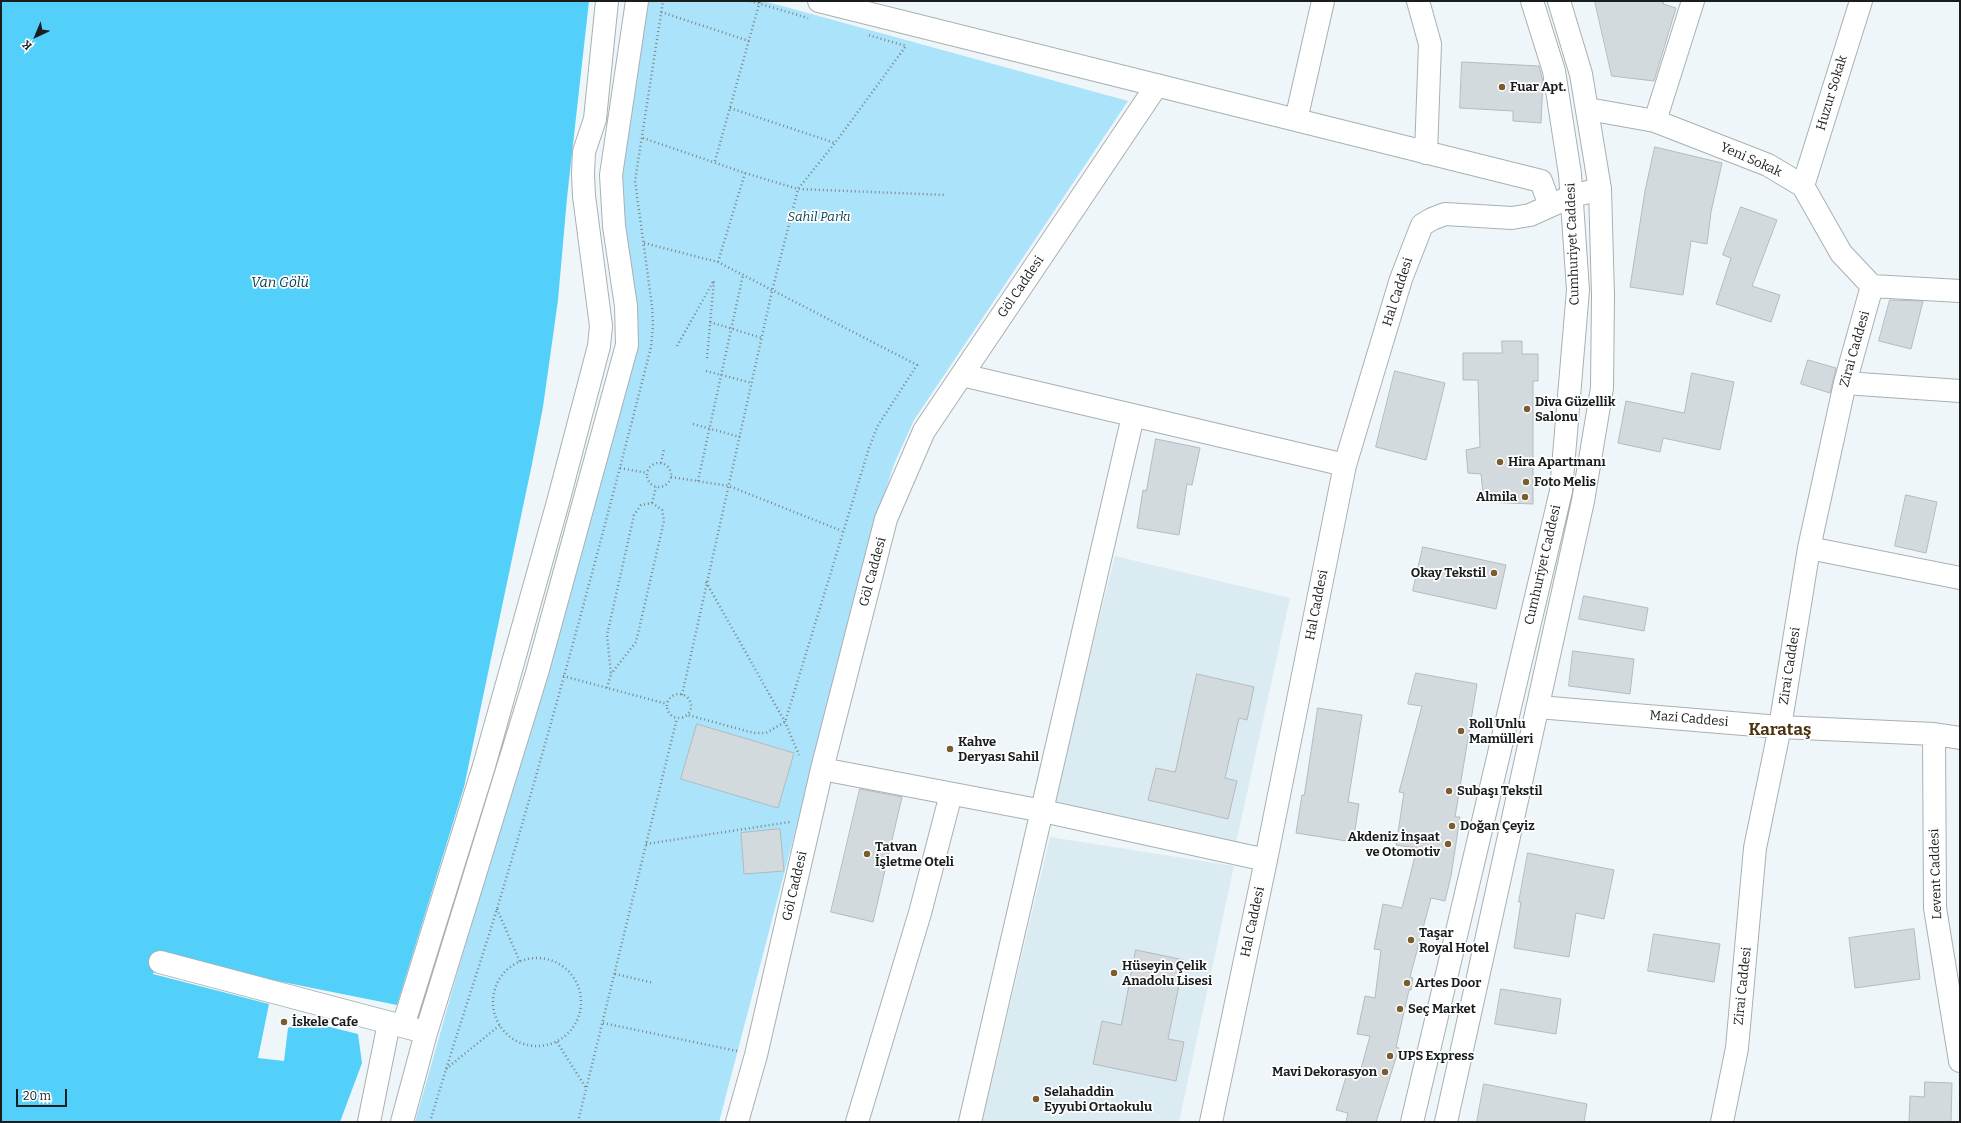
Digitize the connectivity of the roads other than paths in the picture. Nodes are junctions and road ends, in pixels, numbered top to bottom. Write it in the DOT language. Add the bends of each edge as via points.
graph roads {
  1 [pos="607,1"];
  2 [pos="637,1"];
  3 [pos="1323,1"];
  4 [pos="1418,1"];
  5 [pos="1532,1"];
  6 [pos="1559,1"];
  7 [pos="1693,1"];
  8 [pos="1860,1"];
  9 [pos="815,10"];
  10 [pos="1157,85"];
  11 [pos="1588,109"];
  12 [pos="1296,120"];
  13 [pos="1655,121"];
  14 [pos="1426,153"];
  15 [pos="1803,186"];
  16 [pos="1600,189"];
  17 [pos="1572,196"];
  18 [pos="1550,206"];
  19 [pos="1872,286"];
  20 [pos="1960,291"];
  21 [pos="962,375"];
  22 [pos="1844,383"];
  23 [pos="1960,390"];
  24 [pos="1133,416"];
  25 [pos="1345,466"];
  26 [pos="1809,548"];
  27 [pos="1960,578"];
  28 [pos="1538,707"];
  29 [pos="1780,727"];
  30 [pos="1934,734"];
  31 [pos="1960,738"];
  32 [pos="822,769"];
  33 [pos="952,794"];
  34 [pos="1042,811"];
  35 [pos="1266,860"];
  36 [pos="160,962"];
  37 [pos="396,1025"];
  38 [pos="426,1032"];
  39 [pos="1960,1061"];
  40 [pos="369,1122"];
  41 [pos="402,1122"];
  42 [pos="737,1122"];
  43 [pos="857,1122"];
  44 [pos="970,1122"];
  45 [pos="1211,1122"];
  46 [pos="1412,1122"];
  47 [pos="1446,1122"];
  48 [pos="1722,1122"];
  1 -- 37 [label="main road" via="595,120 584,152 583,174 601,326 599,346 484,766"];
  2 -- 38 [label="main road" via="610,175 614,226 626,306 627,345 537,673"];
  3 -- 12 [label="main road"];
  4 -- 14 [label="main road" via="1430,44"];
  5 -- 17 [label="main road, Cumhuriyet Caddesi" via="1554,71"];
  6 -- 11 [label="main road, Cumhuriyet Caddesi" via="1581,74"];
  7 -- 13 [label="main road"];
  8 -- 15 [label="main road, Huzur Sokak"];
  9 -- 10 [label="main road"];
  10 -- 12 [label="main road"];
  10 -- 21 [label="main road, Göl Caddesi"];
  11 -- 13 [label="main road, Yeni Sokak"];
  11 -- 16 [label="main road, Cumhuriyet Caddesi"];
  12 -- 14 [label="main road"];
  13 -- 15 [label="main road, Yeni Sokak" via="1768,165"];
  14 -- 18 [label="main road" via="1541,181"];
  15 -- 19 [label="main road, Yeni Sokak" via="1841,253"];
  16 -- 17 [label="main road, Hal Caddesi"];
  16 -- 28 [label="main road, Cumhuriyet Caddesi" via="1602,388 1584,501"];
  17 -- 18 [label="main road, Hal Caddesi"];
  17 -- 46 [label="main road, Cumhuriyet Caddesi" via="1578,290 1561,491"];
  18 -- 25 [label="main road, Hal Caddesi" via="1530,215 1512,218 1445,214 1422,225 1401,279"];
  19 -- 20 [label="main road"];
  19 -- 22 [label="main road, Zirai Caddesi"];
  21 -- 24 [label="main road"];
  21 -- 32 [label="main road, Göl Caddesi" via="924,431 886,519"];
  22 -- 23 [label="main road"];
  22 -- 26 [label="main road, Zirai Caddesi"];
  24 -- 25 [label="main road"];
  24 -- 34 [label="main road"];
  25 -- 35 [label="main road, Hal Caddesi"];
  26 -- 27 [label="main road"];
  26 -- 29 [label="main road, Zirai Caddesi"];
  28 -- 29 [label="main road, Mazi Caddesi"];
  28 -- 47 [label="main road, Cumhuriyet Caddesi"];
  29 -- 30 [label="main road, Mazi Caddesi"];
  29 -- 48 [label="main road, Zirai Caddesi" via="1755,848 1737,1048"];
  30 -- 31 [label="main road, Mazi Caddesi"];
  30 -- 39 [label="main road, Levent Caddesi" via="1935,908"];
  32 -- 33 [label="main road"];
  32 -- 42 [label="main road, Göl Caddesi" via="756,1055"];
  33 -- 34 [label="main road"];
  33 -- 43 [label="main road" via="920,913"];
  34 -- 35 [label="main road"];
  34 -- 44 [label="main road"];
  35 -- 45 [label="main road, Hal Caddesi"];
  36 -- 37 [label="main road"];
  37 -- 38 [label="main road"];
  37 -- 40 [label="main road"];
  38 -- 41 [label="main road"];
}
